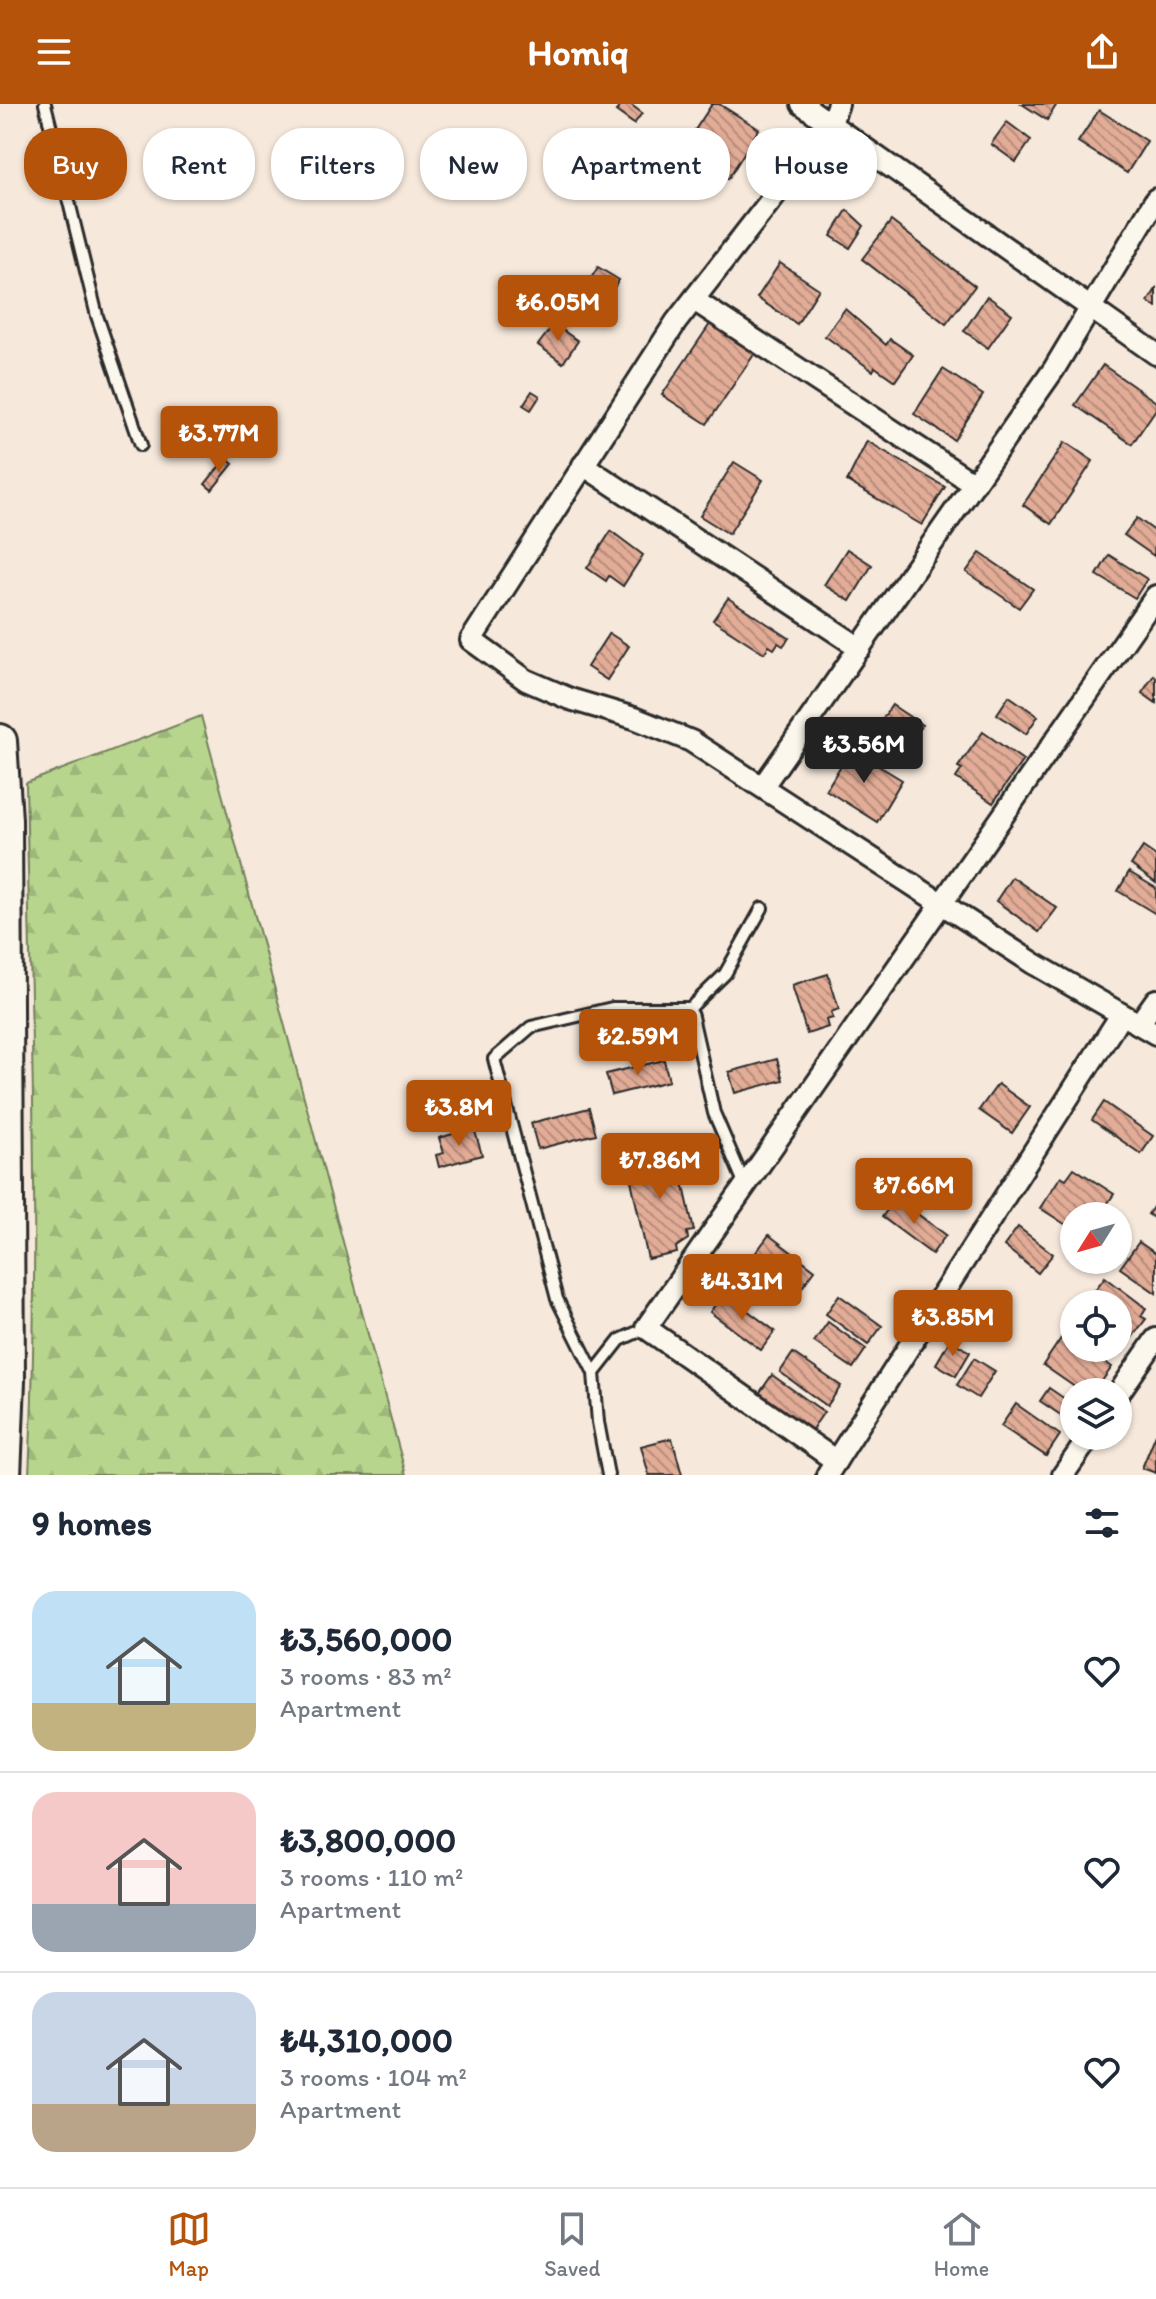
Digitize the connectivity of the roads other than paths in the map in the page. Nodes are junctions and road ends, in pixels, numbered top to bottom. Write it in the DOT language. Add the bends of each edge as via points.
graph roads {
  1 [pos="45,104"];
  2 [pos="802,104"];
  3 [pos="835,114"];
  4 [pos="1156,199"];
  5 [pos="694,300"];
  6 [pos="1090,310"];
  7 [pos="1156,354"];
  8 [pos="141,445"];
  9 [pos="583,465"];
  10 [pos="974,484"];
  11 [pos="1156,596"];
  12 [pos="860,648"];
  13 [pos="0,741"];
  14 [pos="763,786"];
  15 [pos="944,904"];
  16 [pos="762,908"];
  17 [pos="1156,1000"];
  18 [pos="690,1008"];
  19 [pos="1139,1024"];
  20 [pos="745,1187"];
  21 [pos="646,1328"];
  22 [pos="1156,1339"];
  23 [pos="594,1373"];
  24 [pos="1129,1378"];
  25 [pos="1080,1450"];
  26 [pos="832,1468"];
  27 [pos="4,1475"];
  28 [pos="608,1475"];
  29 [pos="1063,1475"];
  1 -- 8 [label="lane" via="97,316"];
  2 -- 3 [label="street"];
  3 -- 5 [label="street"];
  3 -- 6 [label="street"];
  4 -- 6 [label="street"];
  5 -- 9 [label="street"];
  5 -- 10 [label="street"];
  6 -- 7 [label="street"];
  6 -- 10 [label="street"];
  9 -- 12 [label="street"];
  9 -- 14 [label="street" via="471,640 526,680 691,741"];
  10 -- 12 [label="street"];
  11 -- 15 [label="street"];
  12 -- 14 [label="street"];
  13 -- 27 [label="highway" via="8,1381"];
  14 -- 15 [label="street"];
  15 -- 19 [label="street"];
  15 -- 20 [label="street"];
  16 -- 18 [label="lane" via="725,974"];
  17 -- 19 [label="street"];
  18 -- 20 [label="lane" via="714,1113"];
  18 -- 23 [label="lane" via="612,1008 531,1027 494,1059 557,1299"];
  19 -- 26 [label="street"];
  20 -- 21 [label="street"];
  21 -- 23 [label="lane" via="620,1340"];
  21 -- 26 [label="street"];
  22 -- 24 [label="street"];
  23 -- 28 [label="lane"];
  25 -- 29 [label="street"];
}
